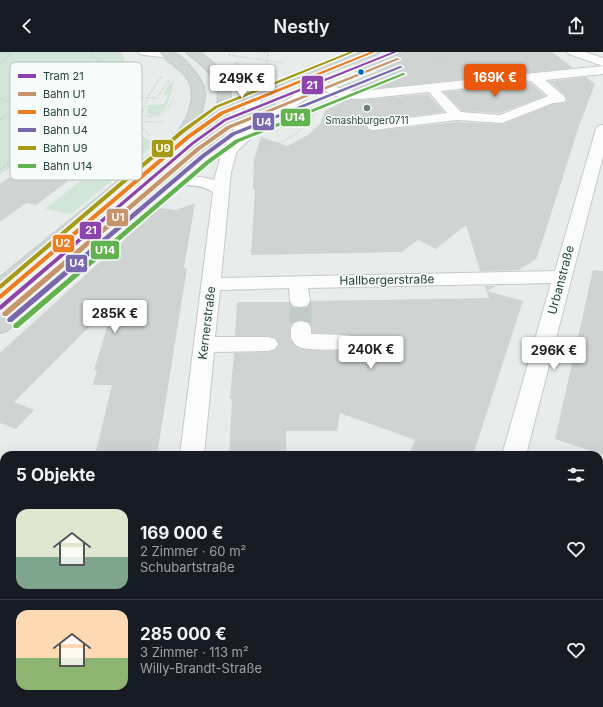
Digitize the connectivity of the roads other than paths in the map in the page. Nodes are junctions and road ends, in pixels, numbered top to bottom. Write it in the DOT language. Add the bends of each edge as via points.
graph roads {
  1 [pos="144,52"];
  2 [pos="192,52"];
  3 [pos="373,52"];
  4 [pos="401,52"];
  5 [pos="573,52"];
  6 [pos="167,54"];
  7 [pos="603,62"];
  8 [pos="603,70"];
  9 [pos="219,77"];
  10 [pos="534,77"];
  11 [pos="296,81"];
  12 [pos="235,83"];
  13 [pos="256,86"];
  14 [pos="316,86"];
  15 [pos="432,88"];
  16 [pos="224,107"];
  17 [pos="249,114"];
  18 [pos="457,116"];
  19 [pos="374,126"];
  20 [pos="603,129"];
  21 [pos="185,131"];
  22 [pos="202,147"];
  23 [pos="230,149"];
  24 [pos="142,170"];
  25 [pos="130,180"];
  26 [pos="163,184"];
  27 [pos="221,190"];
  28 [pos="562,277"];
  29 [pos="298,282"];
  30 [pos="212,284"];
  31 [pos="0,287"];
  32 [pos="300,302"];
  33 [pos="0,326"];
  34 [pos="301,328"];
  35 [pos="348,342"];
  36 [pos="268,344"];
  37 [pos="205,345"];
  38 [pos="192,451"];
  39 [pos="515,451"];
  1 -- 6 [label="street"];
  2 -- 9 [label="main road" via="208,64"];
  3 -- 11 [label="main road"];
  4 -- 14 [label="main road"];
  5 -- 7 [label="street"];
  6 -- 21 [label="main road" via="188,69 198,86 196,111"];
  8 -- 10 [label="street"];
  9 -- 12 [label="main road"];
  9 -- 16 [label="main road" via="224,90"];
  10 -- 15 [label="street"];
  10 -- 18 [label="street" via="559,99 551,99 502,119"];
  11 -- 13 [label="main road" via="277,88"];
  11 -- 14 [label="street"];
  13 -- 16 [label="main road"];
  13 -- 17 [label="street, Kernerstraße"];
  14 -- 15 [label="street" via="354,96"];
  14 -- 17 [label="main road"];
  14 -- 23 [label="street" via="257,125"];
  15 -- 18 [label="street"];
  16 -- 21 [label="main road" via="201,118"];
  16 -- 22 [label="main road" via="216,127"];
  17 -- 22 [label="main road" via="225,126"];
  17 -- 23 [label="street, Kernerstraße"];
  18 -- 19 [label="street"];
  20 -- 28 [label="street, Urbanstraße"];
  21 -- 24 [label="main road"];
  22 -- 26 [label="main road"];
  23 -- 27 [label="street, Kernerstraße" via="225,161"];
  25 -- 31 [label="main road"];
  26 -- 27 [label="street" via="198,180"];
  26 -- 33 [label="main road"];
  27 -- 30 [label="street, Kernerstraße"];
  28 -- 29 [label="street, Hallbergerstraße"];
  28 -- 39 [label="street, Urbanstraße"];
  29 -- 30 [label="street, Hallbergerstraße"];
  29 -- 32 [label="street"];
  30 -- 37 [label="street, Kernerstraße"];
  34 -- 35 [label="street" via="301,338 305,341"];
  36 -- 37 [label="street"];
  37 -- 38 [label="street, Kernerstraße"];
}
